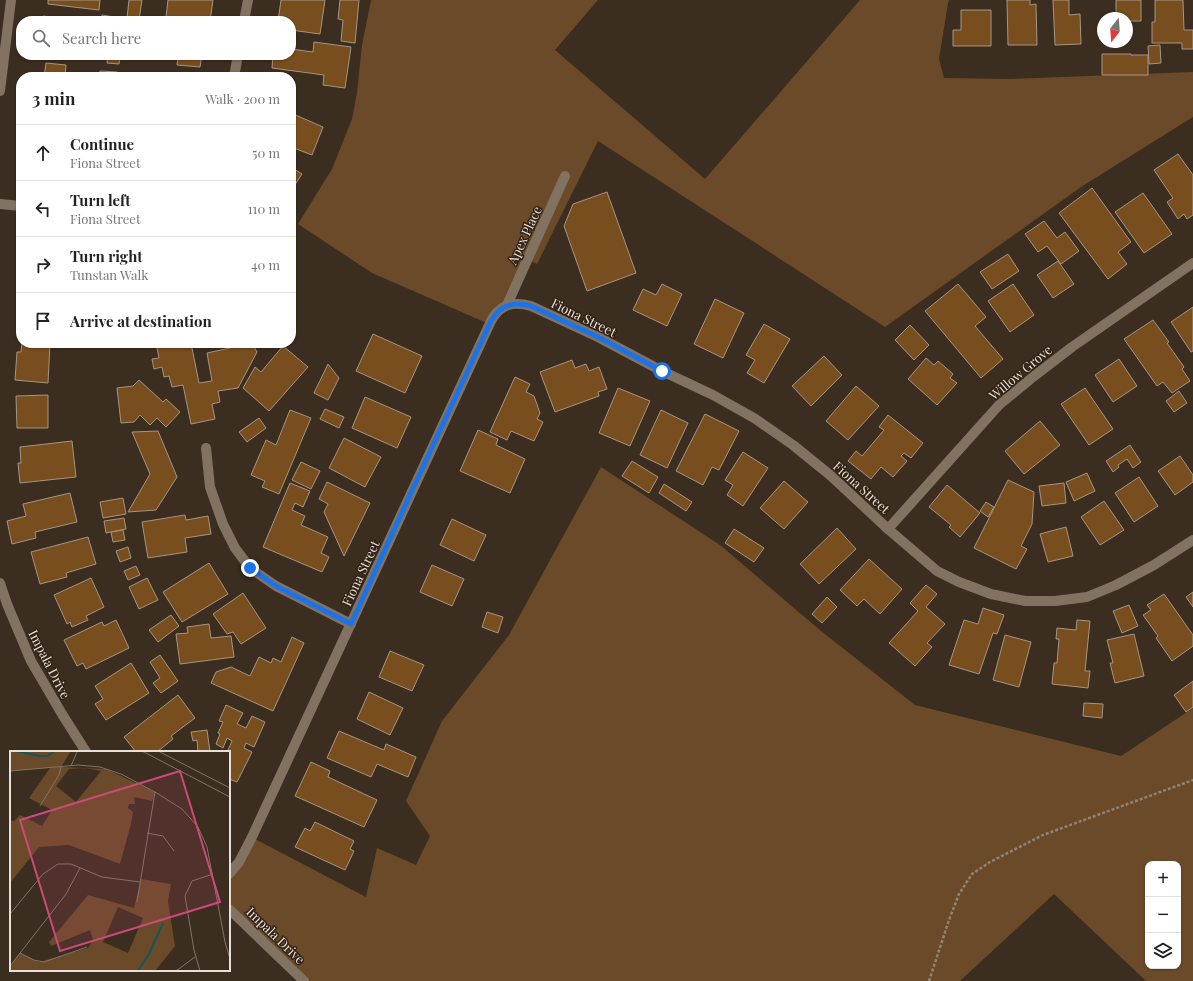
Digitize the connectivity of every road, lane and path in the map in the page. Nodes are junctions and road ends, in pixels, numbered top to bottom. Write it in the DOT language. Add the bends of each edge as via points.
graph roads {
  1 [pos="11,0"];
  2 [pos="248,0"];
  3 [pos="245,16"];
  4 [pos="237,60"];
  5 [pos="235,72"];
  6 [pos="0,91"];
  7 [pos="565,176"];
  8 [pos="0,204"];
  9 [pos="16,206"];
  10 [pos="1193,263"];
  11 [pos="507,305"];
  12 [pos="206,448"];
  13 [pos="888,529"];
  14 [pos="1193,540"];
  15 [pos="0,583"];
  16 [pos="351,624"];
  17 [pos="85,751"];
  18 [pos="1193,780"];
  19 [pos="230,873"];
  20 [pos="230,910"];
  21 [pos="304,981"];
  22 [pos="929,981"];
  1 -- 6 [label="street"];
  2 -- 3 [label="street"];
  4 -- 5 [label="street"];
  7 -- 11 [label="street, Apex Place"];
  8 -- 9 [label="street"];
  10 -- 13 [label="street, Willow Grove" via="1072,347 999,405"];
  11 -- 13 [label="street, Fiona Street" via="531,306 598,337 754,418 830,475"];
  11 -- 16 [label="street, Fiona Street" via="495,314 491,321"];
  12 -- 16 [label="street" via="210,488 223,524 235,548 250,568 276,586"];
  13 -- 14 [label="street, Fiona Street" via="937,571 991,594 1025,600 1055,601 1087,597 1154,565"];
  15 -- 17 [label="street, Impala Drive" via="31,661"];
  16 -- 19 [label="street, Fiona Street" via="252,837 239,862"];
  18 -- 22 [label="path" via="1043,835 972,874 959,894"];
  20 -- 21 [label="street, Impala Drive"];
}
